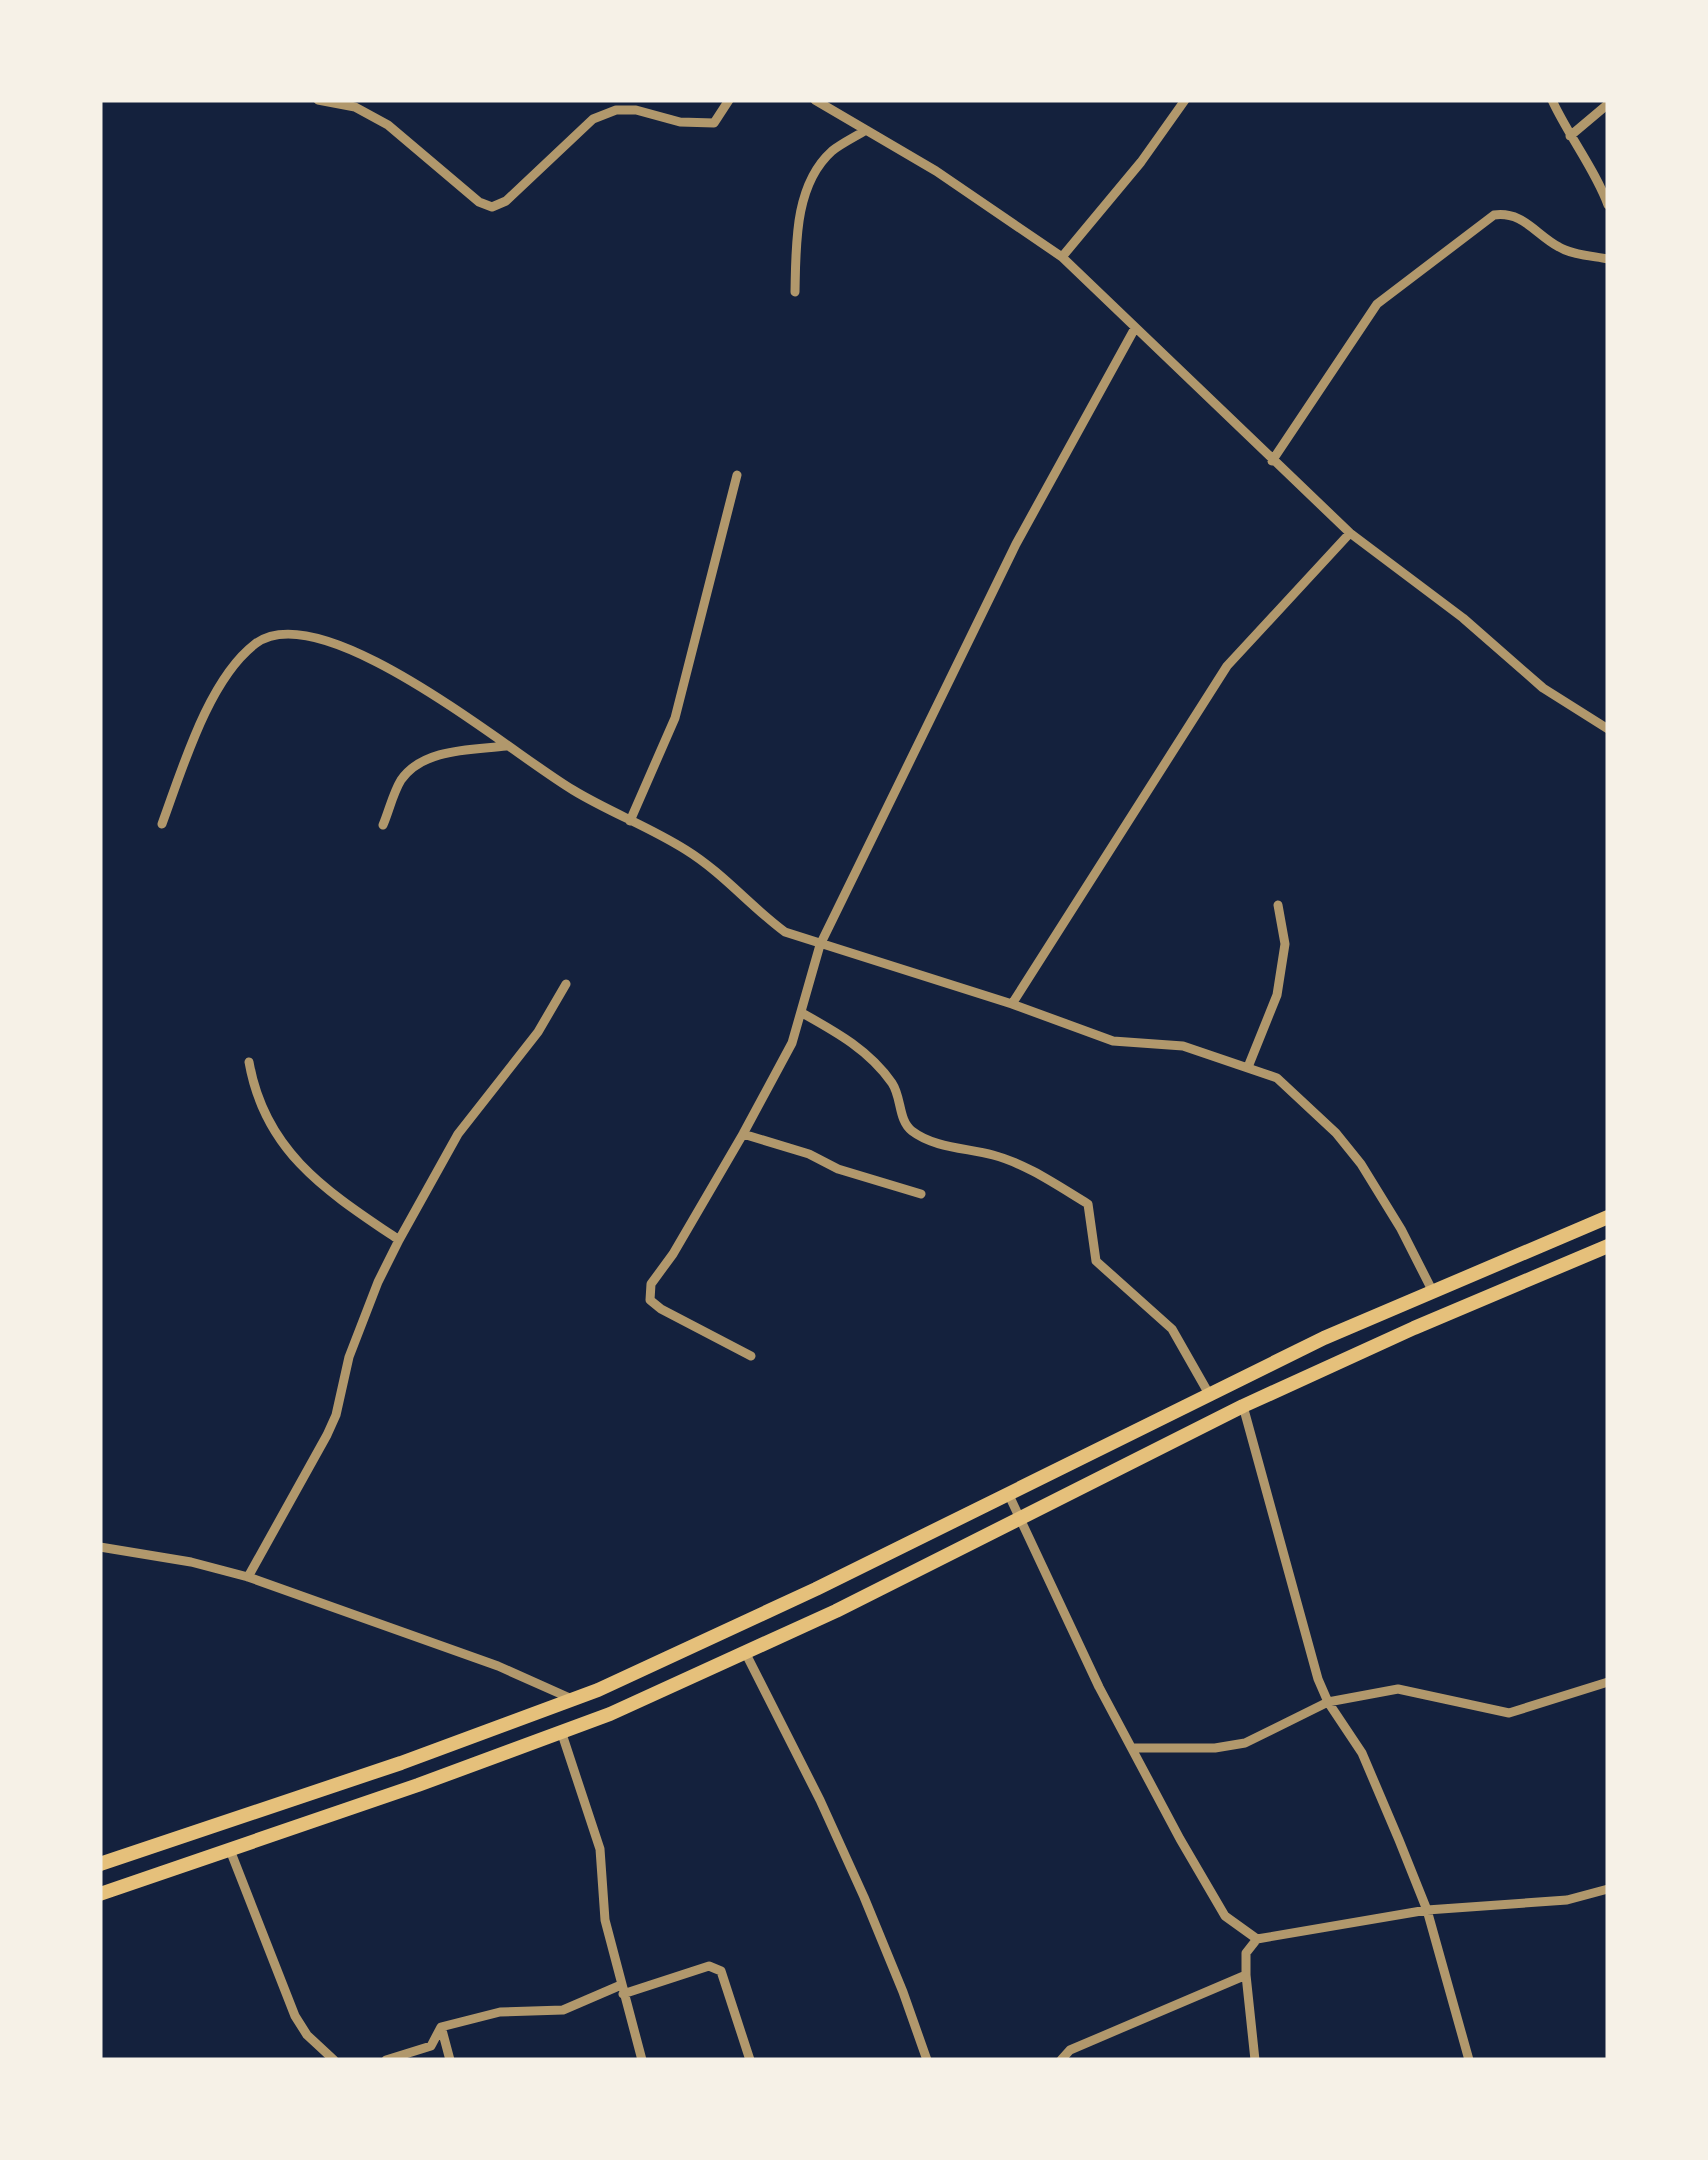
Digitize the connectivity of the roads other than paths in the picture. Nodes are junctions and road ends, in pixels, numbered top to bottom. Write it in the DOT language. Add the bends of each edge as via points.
graph roads {
  1 [pos="318,100"];
  2 [pos="729,100"];
  3 [pos="814,100"];
  4 [pos="1185,100"];
  5 [pos="1552,100"];
  6 [pos="1608,104"];
  7 [pos="866,130"];
  8 [pos="1570,136"];
  9 [pos="1608,205"];
  10 [pos="1062,257"];
  11 [pos="1608,259"];
  12 [pos="795,292"];
  13 [pos="1135,328"];
  14 [pos="1272,461"];
  15 [pos="737,475"];
  16 [pos="1350,533"];
  17 [pos="1607,724"];
  18 [pos="506,746"];
  19 [pos="630,820"];
  20 [pos="162,824"];
  21 [pos="383,826"];
  22 [pos="1278,905"];
  23 [pos="820,944"];
  24 [pos="566,984"];
  25 [pos="1012,1004"];
  26 [pos="802,1013"];
  27 [pos="249,1062"];
  28 [pos="1248,1066"];
  29 [pos="743,1134"];
  30 [pos="921,1194"];
  31 [pos="1608,1216"];
  32 [pos="399,1240"];
  33 [pos="1608,1246"];
  34 [pos="1433,1292"];
  35 [pos="751,1356"];
  36 [pos="1209,1394"];
  37 [pos="1243,1406"];
  38 [pos="1008,1493"];
  39 [pos="1022,1516"];
  40 [pos="100,1547"];
  41 [pos="248,1578"];
  42 [pos="746,1654"];
  43 [pos="1608,1682"];
  44 [pos="575,1700"];
  45 [pos="1328,1702"];
  46 [pos="562,1734"];
  47 [pos="1132,1748"];
  48 [pos="230,1850"];
  49 [pos="100,1864"];
  50 [pos="1608,1889"];
  51 [pos="100,1894"];
  52 [pos="1427,1910"];
  53 [pos="1257,1939"];
  54 [pos="1246,1975"];
  55 [pos="622,1989"];
  56 [pos="441,2027"];
  57 [pos="334,2060"];
  58 [pos="386,2060"];
  59 [pos="450,2060"];
  60 [pos="642,2060"];
  61 [pos="750,2060"];
  62 [pos="927,2060"];
  63 [pos="1060,2060"];
  64 [pos="1256,2060"];
  65 [pos="1469,2060"];
  1 -- 2 [label="street" via="356,107 388,125 492,207 594,118 636,110 680,122 714,122"];
  3 -- 7 [label="street"];
  4 -- 10 [label="street"];
  5 -- 8 [label="street"];
  6 -- 8 [label="street"];
  7 -- 10 [label="street"];
  7 -- 12 [label="street" via="832,152 809,190 797,225"];
  8 -- 9 [label="street"];
  10 -- 13 [label="street"];
  11 -- 14 [label="street" via="1561,249 1518,217 1494,215 1377,304"];
  13 -- 14 [label="street"];
  13 -- 23 [label="street" via="1016,544"];
  14 -- 16 [label="street"];
  15 -- 19 [label="street" via="674,718"];
  16 -- 17 [label="street" via="1543,688"];
  16 -- 25 [label="street" via="1226,666"];
  18 -- 19 [label="street"];
  18 -- 20 [label="street" via="365,654 285,633 256,643 223,682 197,728"];
  18 -- 21 [label="street" via="440,754 418,765 402,779"];
  19 -- 23 [label="street" via="723,876 785,932"];
  22 -- 28 [label="street" via="1284,944 1277,995"];
  23 -- 25 [label="street"];
  23 -- 26 [label="street"];
  24 -- 32 [label="street" via="538,1032 458,1134"];
  25 -- 28 [label="street" via="1113,1041 1183,1046"];
  26 -- 29 [label="street"];
  26 -- 36 [label="street" via="875,1062 893,1084 911,1130 992,1154 1088,1204 1096,1261 1172,1329"];
  27 -- 32 [label="street" via="254,1088 288,1152 331,1194"];
  28 -- 34 [label="street" via="1277,1078 1336,1133 1401,1229"];
  29 -- 30 [label="street"];
  29 -- 35 [label="street" via="648,1293 661,1309"];
  31 -- 34 [label="highway"];
  32 -- 41 [label="street" via="349,1357 327,1436"];
  33 -- 37 [label="highway"];
  34 -- 36 [label="highway"];
  36 -- 38 [label="highway"];
  37 -- 39 [label="highway"];
  37 -- 45 [label="street"];
  38 -- 39 [label="street"];
  38 -- 44 [label="highway"];
  39 -- 42 [label="highway"];
  39 -- 47 [label="street"];
  40 -- 41 [label="street"];
  41 -- 44 [label="street"];
  42 -- 46 [label="highway"];
  42 -- 62 [label="street" via="857,1880"];
  43 -- 45 [label="street" via="1509,1713 1398,1689"];
  44 -- 49 [label="highway"];
  45 -- 47 [label="street" via="1245,1743"];
  45 -- 52 [label="street" via="1362,1754"];
  46 -- 48 [label="highway"];
  46 -- 55 [label="street" via="600,1849 605,1920"];
  47 -- 53 [label="street" via="1225,1916"];
  48 -- 51 [label="highway"];
  48 -- 57 [label="street" via="296,2016"];
  50 -- 52 [label="street" via="1535,1904"];
  52 -- 53 [label="street"];
  52 -- 65 [label="street"];
  53 -- 54 [label="street" via="1246,1953"];
  54 -- 63 [label="street"];
  54 -- 64 [label="street"];
  55 -- 56 [label="street" via="563,2010 500,2012"];
  55 -- 60 [label="street"];
  55 -- 61 [label="street" via="709,1966 721,1971"];
  56 -- 58 [label="street" via="431,2046"];
  56 -- 59 [label="street"];
}
